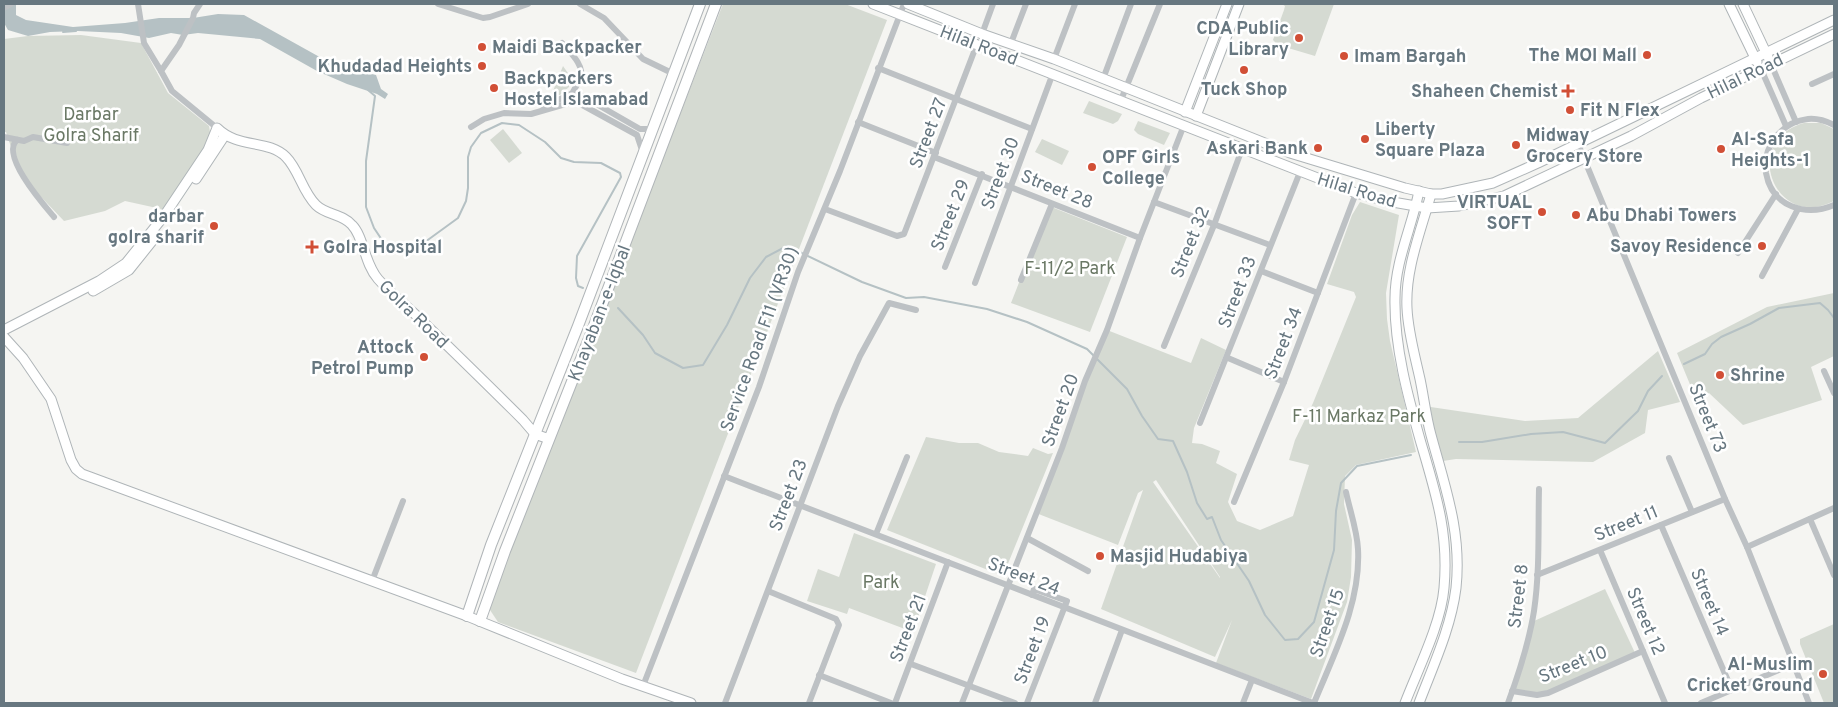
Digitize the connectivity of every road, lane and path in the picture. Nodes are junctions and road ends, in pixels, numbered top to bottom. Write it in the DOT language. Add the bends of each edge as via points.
graph roads {
  1 [pos="12,4"];
  2 [pos="138,4"];
  3 [pos="200,4"];
  4 [pos="438,4"];
  5 [pos="528,4"];
  6 [pos="580,4"];
  7 [pos="700,4"];
  8 [pos="716,4"];
  9 [pos="873,4"];
  10 [pos="904,4"];
  11 [pos="908,4"];
  12 [pos="993,4"];
  13 [pos="1026,4"];
  14 [pos="1075,4"];
  15 [pos="1131,4"];
  16 [pos="1160,4"];
  17 [pos="1227,4"];
  18 [pos="1239,4"];
  19 [pos="1729,4"];
  20 [pos="1743,4"];
  21 [pos="4,8"];
  22 [pos="899,14"];
  23 [pos="1834,20"];
  24 [pos="982,34"];
  25 [pos="1834,34"];
  26 [pos="562,43"];
  27 [pos="1011,43"];
  28 [pos="978,44"];
  29 [pos="1766,52"];
  30 [pos="1754,58"];
  31 [pos="1054,59"];
  32 [pos="1771,64"];
  33 [pos="878,68"];
  34 [pos="1761,69"];
  35 [pos="161,71"];
  36 [pos="1053,73"];
  37 [pos="674,74"];
  38 [pos="1834,74"];
  39 [pos="688,79"];
  40 [pos="1103,79"];
  41 [pos="1812,84"];
  42 [pos="1126,88"];
  43 [pos="571,98"];
  44 [pos="957,99"];
  45 [pos="1121,100"];
  46 [pos="1185,112"];
  47 [pos="1196,116"];
  48 [pos="858,122"];
  49 [pos="1796,122"];
  50 [pos="1184,125"];
  51 [pos="1834,125"];
  52 [pos="1786,126"];
  53 [pos="471,127"];
  54 [pos="217,128"];
  55 [pos="653,129"];
  56 [pos="1032,129"];
  57 [pos="225,135"];
  58 [pos="4,137"];
  59 [pos="17,140"];
  60 [pos="67,144"];
  61 [pos="1578,144"];
  62 [pos="1242,149"];
  63 [pos="644,154"];
  64 [pos="935,155"];
  65 [pos="1585,158"];
  66 [pos="1300,172"];
  67 [pos="982,174"];
  68 [pos="633,181"];
  69 [pos="647,186"];
  70 [pos="1010,186"];
  71 [pos="1419,191"];
  72 [pos="1356,193"];
  73 [pos="1431,194"];
  74 [pos="1776,194"];
  75 [pos="1154,202"];
  76 [pos="1052,204"];
  77 [pos="1834,205"];
  78 [pos="1416,206"];
  79 [pos="1427,208"];
  80 [pos="824,209"];
  81 [pos="1798,209"];
  82 [pos="54,217"];
  83 [pos="1214,225"];
  84 [pos="1140,238"];
  85 [pos="1270,245"];
  86 [pos="1738,253"];
  87 [pos="945,267"];
  88 [pos="1261,271"];
  89 [pos="1762,276"];
  90 [pos="1021,280"];
  91 [pos="975,283"];
  92 [pos="1318,293"];
  93 [pos="916,310"];
  94 [pos="4,330"];
  95 [pos="4,336"];
  96 [pos="1164,346"];
  97 [pos="1228,358"];
  98 [pos="1824,371"];
  99 [pos="1284,382"];
  100 [pos="1834,393"];
  101 [pos="1200,422"];
  102 [pos="535,434"];
  103 [pos="549,439"];
  104 [pos="907,457"];
  105 [pos="1669,458"];
  106 [pos="724,476"];
  107 [pos="1539,488"];
  108 [pos="1346,492"];
  109 [pos="1725,499"];
  110 [pos="403,501"];
  111 [pos="1234,502"];
  112 [pos="800,506"];
  113 [pos="1834,508"];
  114 [pos="1692,512"];
  115 [pos="1810,519"];
  116 [pos="1661,525"];
  117 [pos="876,534"];
  118 [pos="1027,538"];
  119 [pos="1747,547"];
  120 [pos="1600,550"];
  121 [pos="948,562"];
  122 [pos="1088,571"];
  123 [pos="1537,575"];
  124 [pos="1834,575"];
  125 [pos="372,581"];
  126 [pos="1007,585"];
  127 [pos="768,590"];
  128 [pos="1064,607"];
  129 [pos="467,616"];
  130 [pos="480,622"];
  131 [pos="1122,630"];
  132 [pos="1643,651"];
  133 [pos="911,664"];
  134 [pos="1793,664"];
  135 [pos="820,676"];
  136 [pos="1252,680"];
  137 [pos="643,686"];
  138 [pos="969,686"];
  139 [pos="1732,690"];
  140 [pos="1512,691"];
  141 [pos="691,703"];
  142 [pos="725,703"];
  143 [pos="809,703"];
  144 [pos="891,703"];
  145 [pos="895,703"];
  146 [pos="962,703"];
  147 [pos="1014,703"];
  148 [pos="1027,703"];
  149 [pos="1095,703"];
  150 [pos="1243,703"];
  151 [pos="1314,703"];
  152 [pos="1405,703"];
  153 [pos="1419,703"];
  154 [pos="1508,703"];
  155 [pos="1665,703"];
  156 [pos="1702,703"];
  157 [pos="1809,703"];
  1 -- 21 [label="street"];
  2 -- 35 [label="street" via="144,43"];
  3 -- 35 [label="street"];
  4 -- 5 [label="street" via="483,18"];
  6 -- 37 [label="street" via="604,18 644,59"];
  7 -- 37 [label="main road, Khayaban-e-Iqbal"];
  8 -- 39 [label="main road, Khayaban-e-Iqbal"];
  9 -- 22 [label="street, Hilal Road"];
  10 -- 22 [label="street, Service Road F11 (VR30)"];
  11 -- 24 [label="street, Hilal Road"];
  12 -- 24 [label="street"];
  13 -- 27 [label="street"];
  14 -- 31 [label="street"];
  15 -- 40 [label="street"];
  16 -- 42 [label="street"];
  17 -- 46 [label="street"];
  18 -- 47 [label="street"];
  19 -- 30 [label="street"];
  20 -- 29 [label="street"];
  22 -- 28 [label="street, Hilal Road"];
  22 -- 33 [label="street, Service Road F11 (VR30)"];
  23 -- 29 [label="street, Hilal Road"];
  24 -- 27 [label="street, Hilal Road"];
  25 -- 32 [label="street, Hilal Road"];
  26 -- 43 [label="street" via="582,71"];
  27 -- 31 [label="street, Hilal Road"];
  28 -- 36 [label="street, Hilal Road"];
  28 -- 44 [label="street, Street 27"];
  29 -- 30 [label="street, Hilal Road"];
  29 -- 32 [label="street"];
  30 -- 34 [label="street"];
  30 -- 61 [label="street, Hilal Road"];
  31 -- 40 [label="street, Hilal Road"];
  32 -- 34 [label="street, Hilal Road"];
  32 -- 49 [label="street"];
  33 -- 44 [label="street"];
  33 -- 48 [label="street, Service Road F11 (VR30)"];
  34 -- 52 [label="street"];
  34 -- 65 [label="street, Hilal Road"];
  35 -- 54 [label="street" via="172,91"];
  36 -- 45 [label="street, Hilal Road"];
  36 -- 56 [label="street, Street 30"];
  37 -- 39 [label="main road"];
  37 -- 55 [label="main road, Khayaban-e-Iqbal"];
  38 -- 41 [label="street"];
  39 -- 69 [label="main road, Khayaban-e-Iqbal"];
  40 -- 42 [label="street, Hilal Road"];
  42 -- 45 [label="street"];
  42 -- 46 [label="street, Hilal Road"];
  43 -- 53 [label="street" via="529,114 504,113"];
  43 -- 55 [label="street" via="579,94 640,128"];
  43 -- 63 [label="street" via="637,135"];
  44 -- 56 [label="street"];
  44 -- 64 [label="street, Street 27"];
  45 -- 50 [label="street, Hilal Road"];
  46 -- 47 [label="street, Hilal Road"];
  47 -- 71 [label="street, Hilal Road" via="1290,154"];
  48 -- 64 [label="street, Street 28"];
  48 -- 80 [label="street, Service Road F11 (VR30)"];
  49 -- 51 [label="street" via="1823,120"];
  49 -- 52 [label="street"];
  50 -- 62 [label="street, Hilal Road"];
  50 -- 75 [label="street, Street 20"];
  52 -- 74 [label="street" via="1776,135 1766,160 1766,173"];
  54 -- 57 [label="street, Golra Road"];
  54 -- 94 [label="street" via="208,150 126,263 99,281"];
  55 -- 63 [label="main road, Khayaban-e-Iqbal"];
  56 -- 70 [label="street, Street 30"];
  57 -- 95 [label="street" via="141,258 129,270"];
  57 -- 102 [label="street, Golra Road" via="237,141 272,148 287,158 310,199 326,213 352,224 369,267 377,278"];
  58 -- 59 [label="street"];
  59 -- 60 [label="street" via="33,137"];
  59 -- 82 [label="street" via="11,151 16,165 29,188"];
  61 -- 65 [label="street, Street 73"];
  61 -- 73 [label="street, Hilal Road" via="1493,183"];
  62 -- 66 [label="street, Hilal Road"];
  62 -- 83 [label="street, Street 32"];
  63 -- 68 [label="main road, Khayaban-e-Iqbal"];
  64 -- 67 [label="street, Street 28"];
  64 -- 80 [label="street, Street 27" via="901,236"];
  65 -- 79 [label="street, Hilal Road" via="1504,196 1459,206"];
  65 -- 109 [label="street, Street 73"];
  66 -- 72 [label="street, Hilal Road"];
  66 -- 85 [label="street, Street 33"];
  67 -- 70 [label="street, Street 28"];
  67 -- 87 [label="street, Street 29"];
  68 -- 69 [label="main road"];
  68 -- 102 [label="main road, Khayaban-e-Iqbal"];
  69 -- 103 [label="main road, Khayaban-e-Iqbal"];
  70 -- 76 [label="street, Street 28"];
  70 -- 91 [label="street, Street 30"];
  71 -- 73 [label="street, Hilal Road"];
  71 -- 78 [label="street"];
  72 -- 78 [label="street, Hilal Road"];
  72 -- 92 [label="street, Street 34"];
  73 -- 79 [label="street"];
  74 -- 81 [label="street" via="1786,204"];
  74 -- 86 [label="street"];
  75 -- 83 [label="street"];
  75 -- 84 [label="street, Street 20"];
  76 -- 84 [label="street, Street 28"];
  76 -- 90 [label="street"];
  77 -- 81 [label="street" via="1817,211"];
  78 -- 79 [label="street, Hilal Road"];
  78 -- 152 [label="street" via="1398,270 1396,330 1413,412 1442,521 1445,572 1437,620"];
  79 -- 153 [label="street" via="1413,257 1407,308 1424,406 1454,519 1456,586 1449,622"];
  80 -- 106 [label="street, Service Road F11 (VR30)"];
  81 -- 89 [label="street"];
  83 -- 85 [label="street"];
  83 -- 96 [label="street, Street 32"];
  84 -- 118 [label="street, Street 20"];
  85 -- 88 [label="street, Street 33"];
  88 -- 92 [label="street"];
  88 -- 97 [label="street, Street 33"];
  92 -- 99 [label="street, Street 34"];
  93 -- 112 [label="street, Street 23" via="889,303 838,406"];
  95 -- 125 [label="street" via="51,399 71,460 82,474"];
  97 -- 99 [label="street"];
  97 -- 101 [label="street, Street 33"];
  98 -- 100 [label="street"];
  99 -- 111 [label="street, Street 34"];
  102 -- 103 [label="street, Golra Road"];
  102 -- 129 [label="main road, Khayaban-e-Iqbal"];
  103 -- 130 [label="main road, Khayaban-e-Iqbal"];
  104 -- 117 [label="street"];
  105 -- 114 [label="street"];
  106 -- 112 [label="street, Street 24"];
  106 -- 137 [label="street, Service Road F11 (VR30)"];
  107 -- 123 [label="street, Street 8"];
  108 -- 151 [label="street, Street 15" via="1358,548 1358,579 1348,617"];
  109 -- 114 [label="street, Street 11"];
  109 -- 119 [label="street, Street 73"];
  110 -- 125 [label="street"];
  112 -- 117 [label="street, Street 24"];
  112 -- 127 [label="street, Street 23"];
  113 -- 115 [label="street"];
  114 -- 116 [label="street, Street 11"];
  115 -- 119 [label="street"];
  115 -- 124 [label="street"];
  116 -- 120 [label="street, Street 11"];
  116 -- 139 [label="street, Street 14"];
  117 -- 121 [label="street, Street 24"];
  118 -- 122 [label="street"];
  118 -- 126 [label="street, Street 20"];
  119 -- 134 [label="street, Street 73"];
  120 -- 123 [label="street, Street 11"];
  120 -- 132 [label="street, Street 12"];
  121 -- 126 [label="street, Street 24"];
  121 -- 133 [label="street, Street 21"];
  123 -- 140 [label="street, Street 8" via="1530,630"];
  125 -- 129 [label="street"];
  126 -- 128 [label="street, Street 24"];
  126 -- 138 [label="street, Street 20"];
  127 -- 135 [label="street" via="838,622"];
  127 -- 142 [label="street, Street 23"];
  128 -- 131 [label="street, Street 24"];
  128 -- 148 [label="street, Street 19"];
  129 -- 130 [label="street"];
  130 -- 137 [label="street"];
  131 -- 136 [label="street, Street 24"];
  131 -- 149 [label="street"];
  132 -- 140 [label="street, Street 10" via="1548,693 1537,695"];
  132 -- 155 [label="street, Street 12"];
  133 -- 138 [label="street"];
  133 -- 145 [label="street, Street 21"];
  134 -- 139 [label="street"];
  134 -- 157 [label="street, Street 73"];
  135 -- 143 [label="street"];
  135 -- 144 [label="street"];
  136 -- 150 [label="street"];
  136 -- 151 [label="street, Street 24"];
  137 -- 141 [label="street"];
  138 -- 146 [label="street, Street 20"];
  138 -- 147 [label="street"];
  139 -- 156 [label="street"];
  140 -- 154 [label="street, Street 8"];
}
